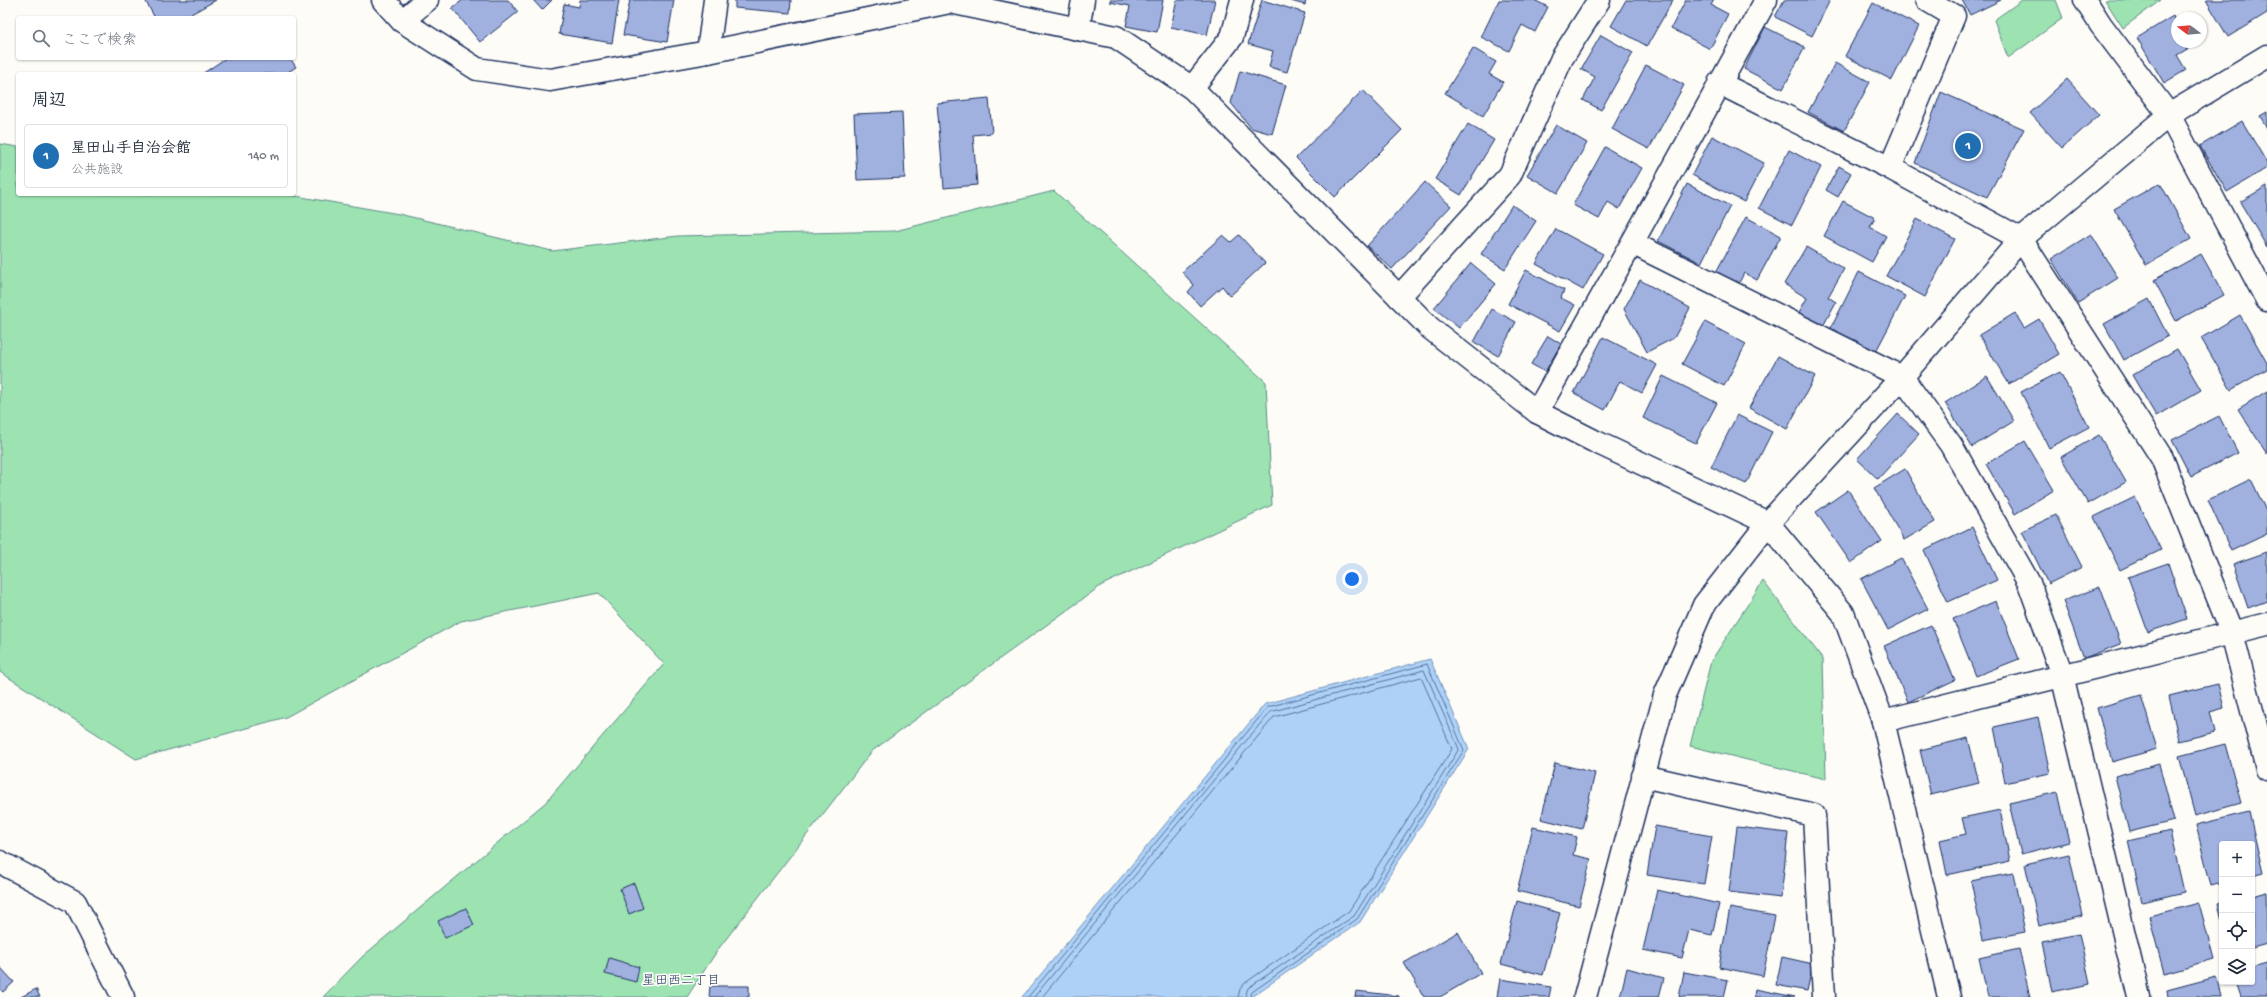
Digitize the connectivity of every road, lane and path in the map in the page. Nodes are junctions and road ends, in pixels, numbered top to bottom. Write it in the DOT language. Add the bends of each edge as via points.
graph roads {
  1 [pos="383,0"];
  2 [pos="426,0"];
  3 [pos="715,0"];
  4 [pos="1083,0"];
  5 [pos="1242,0"];
  6 [pos="1599,0"];
  7 [pos="1766,0"];
  8 [pos="1927,0"];
  9 [pos="2085,0"];
  10 [pos="903,5"];
  11 [pos="402,21"];
  12 [pos="1078,29"];
  13 [pos="708,52"];
  14 [pos="2267,56"];
  15 [pos="1719,83"];
  16 [pos="1192,88"];
  17 [pos="2169,115"];
  18 [pos="1890,168"];
  19 [pos="2021,239"];
  20 [pos="1632,243"];
  21 [pos="1399,297"];
  22 [pos="2267,300"];
  23 [pos="1902,377"];
  24 [pos="1537,412"];
  25 [pos="1768,522"];
  26 [pos="2267,624"];
  27 [pos="2232,633"];
  28 [pos="2062,675"];
  29 [pos="1883,721"];
  30 [pos="2267,769"];
  31 [pos="1643,776"];
  32 [pos="0,862"];
  33 [pos="123,997"];
  34 [pos="1585,997"];
  35 [pos="1824,997"];
  36 [pos="1949,997"];
  37 [pos="2139,997"];
  1 -- 11 [label="street"];
  2 -- 11 [label="street"];
  3 -- 13 [label="street"];
  4 -- 12 [label="street"];
  5 -- 16 [label="street" via="1232,37"];
  6 -- 21 [label="street" via="1562,58 1510,174"];
  7 -- 15 [label="street"];
  8 -- 18 [label="street" via="1954,16"];
  9 -- 17 [label="street"];
  10 -- 12 [label="street" via="950,2"];
  10 -- 13 [label="street"];
  11 -- 13 [label="street" via="477,69 550,80"];
  12 -- 16 [label="street" via="1116,37"];
  14 -- 17 [label="street"];
  15 -- 18 [label="street"];
  15 -- 20 [label="street"];
  16 -- 21 [label="street"];
  17 -- 19 [label="street"];
  17 -- 22 [label="street"];
  18 -- 19 [label="street"];
  19 -- 23 [label="street"];
  19 -- 27 [label="street" via="2162,458"];
  20 -- 23 [label="street"];
  20 -- 24 [label="street"];
  21 -- 24 [label="street" via="1430,328"];
  23 -- 25 [label="street"];
  23 -- 28 [label="street" via="1951,445 2029,583"];
  24 -- 25 [label="street"];
  25 -- 29 [label="street" via="1842,613"];
  25 -- 31 [label="street" via="1704,605 1664,695"];
  26 -- 27 [label="street"];
  27 -- 28 [label="street"];
  27 -- 30 [label="street"];
  28 -- 29 [label="street"];
  28 -- 37 [label="street"];
  29 -- 36 [label="street"];
  31 -- 34 [label="street"];
  31 -- 35 [label="street" via="1814,814"];
  32 -- 33 [label="street" via="76,902"];
}
